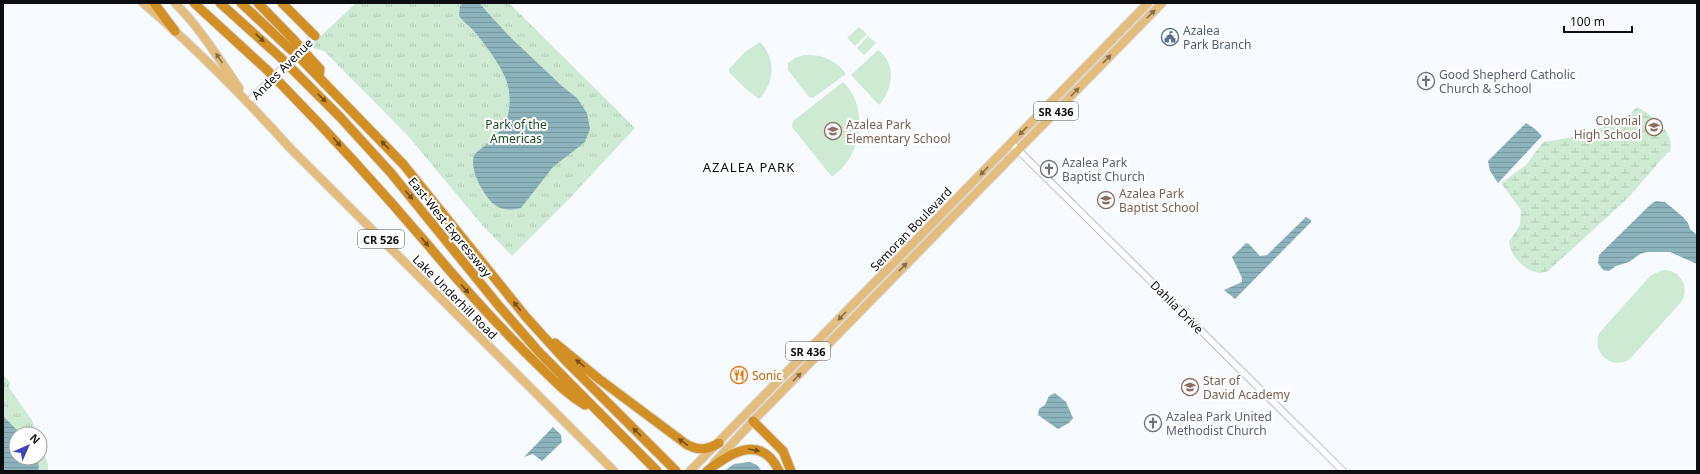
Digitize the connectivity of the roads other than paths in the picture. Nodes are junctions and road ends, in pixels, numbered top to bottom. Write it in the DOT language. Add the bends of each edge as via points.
graph roads {
  1 [pos="143,3"];
  2 [pos="154,3"];
  3 [pos="175,3"];
  4 [pos="194,3"];
  5 [pos="220,3"];
  6 [pos="241,3"];
  7 [pos="258,3"];
  8 [pos="282,3"];
  9 [pos="1162,3"];
  10 [pos="1147,4"];
  11 [pos="1128,24"];
  12 [pos="1137,28"];
  13 [pos="175,31"];
  14 [pos="315,36"];
  15 [pos="291,43"];
  16 [pos="1120,46"];
  17 [pos="248,102"];
  18 [pos="1011,143"];
  19 [pos="1018,150"];
  20 [pos="526,317"];
  21 [pos="595,410"];
  22 [pos="750,417"];
  23 [pos="719,443"];
  24 [pos="675,470"];
  25 [pos="614,471"];
  26 [pos="657,471"];
  27 [pos="690,471"];
  28 [pos="707,471"];
  29 [pos="779,471"];
  30 [pos="791,471"];
  31 [pos="1344,471"];
  1 -- 13 [label="main road, Lake Underhill Road / CR 526"];
  2 -- 13 [label="highway"];
  17 -- 3 [label="main road, Lake Underhill Road / CR 526, one-way" via="190,18"];
  4 -- 21 [label="highway, one-way, bridge" via="266,69 327,131 507,335 571,396"];
  5 -- 21 [label="highway, East-West Expressway, one-way, bridge" via="280,57 340,117 391,173 515,326"];
  6 -- 15 [label="highway"];
  7 -- 15 [label="highway"];
  8 -- 14 [label="highway"];
  12 -- 9 [label="main road, Semoran Boulevard / SR 436, one-way"];
  10 -- 11 [label="main road, Semoran Boulevard / SR 436"];
  10 -- 12 [label="main road" via="1138,17"];
  11 -- 16 [label="main road" via="1127,35"];
  11 -- 18 [label="main road, Semoran Boulevard / SR 436, one-way"];
  12 -- 16 [label="main road, Semoran Boulevard / SR 436"];
  13 -- 17 [label="main road, Lake Underhill Road / CR 526"];
  14 -- 17 [label="street, Andes Avenue"];
  20 -- 15 [label="highway, East-West Expressway, one-way, bridge" via="403,164 319,76 320,69"];
  19 -- 16 [label="main road, Semoran Boulevard / SR 436, one-way"];
  17 -- 25 [label="main road, Lake Underhill Road / CR 526" via="290,148"];
  18 -- 19 [label="street, Dahlia Drive"];
  18 -- 22 [label="main road, Semoran Boulevard / SR 436, one-way"];
  22 -- 19 [label="main road, Semoran Boulevard / SR 436, one-way"];
  19 -- 31 [label="street, Dahlia Drive"];
  23 -- 20 [label="highway, one-way" via="700,449 686,444 599,379"];
  24 -- 20 [label="highway, East-West Expressway, one-way" via="565,360"];
  21 -- 26 [label="highway, East-West Expressway"];
  22 -- 23 [label="main road, Semoran Boulevard / SR 436"];
  22 -- 28 [label="main road, Semoran Boulevard / SR 436"];
  22 -- 30 [label="highway" via="783,451"];
  23 -- 27 [label="main road, Semoran Boulevard / SR 436"];
  28 -- 29 [label="highway, one-way" via="734,452 745,449 762,452 773,461"];
}
